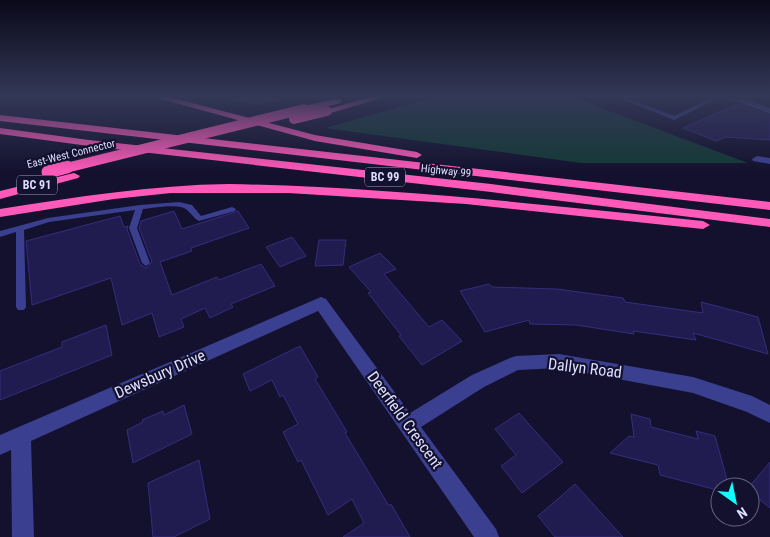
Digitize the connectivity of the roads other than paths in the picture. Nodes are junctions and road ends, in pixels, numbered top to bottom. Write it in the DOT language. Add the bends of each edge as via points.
graph roads {
  1 [pos="36,122"];
  2 [pos="251,122"];
  3 [pos="252,122"];
  4 [pos="284,122"];
  5 [pos="0,131"];
  6 [pos="0,136"];
  7 [pos="89,144"];
  8 [pos="757,159"];
  9 [pos="770,161"];
  10 [pos="0,184"];
  11 [pos="0,195"];
  12 [pos="770,205"];
  13 [pos="140,207"];
  14 [pos="232,209"];
  15 [pos="0,213"];
  16 [pos="770,223"];
  17 [pos="20,228"];
  18 [pos="770,232"];
  19 [pos="0,234"];
  20 [pos="146,263"];
  21 [pos="321,303"];
  22 [pos="21,307"];
  23 [pos="770,414"];
  24 [pos="409,424"];
  25 [pos="21,435"];
  26 [pos="0,445"];
  27 [pos="23,537"];
  28 [pos="488,537"];
  1 -- 12 [label="highway, Highway 99 / BC 99"];
  2 -- 10 [label="highway, East-West Connector / BC 91, bridge"];
  3 -- 12 [label="highway" via="356,146"];
  4 -- 11 [label="highway, East-West Connector / BC 91, bridge"];
  5 -- 7 [label="highway, Highway 99 / BC 99"];
  6 -- 7 [label="highway"];
  7 -- 16 [label="highway, Highway 99 / BC 99" via="491,188"];
  8 -- 9 [label="street"];
  13 -- 14 [label="lane" via="189,206 199,219"];
  13 -- 17 [label="lane" via="48,220"];
  13 -- 20 [label="lane" via="133,228"];
  15 -- 18 [label="highway" via="152,191 228,188 480,202"];
  17 -- 19 [label="lane"];
  17 -- 22 [label="lane"];
  21 -- 24 [label="street, Deerfield Crescent"];
  21 -- 25 [label="street, Dewsbury Drive"];
  23 -- 24 [label="street, Dallyn Road" via="693,385 559,361 516,363 478,380"];
  24 -- 28 [label="street, Deerfield Crescent"];
  25 -- 26 [label="street, Dewsbury Drive"];
  25 -- 27 [label="street"];
}
